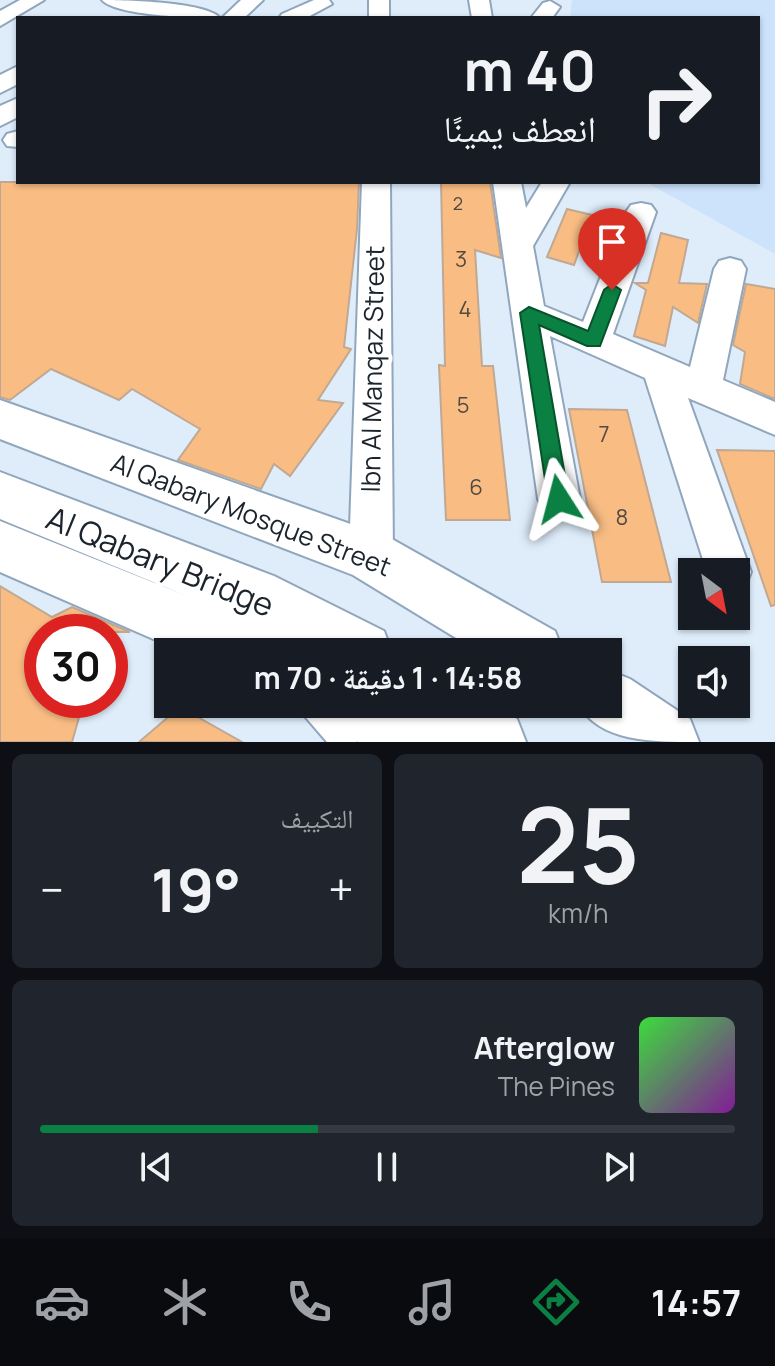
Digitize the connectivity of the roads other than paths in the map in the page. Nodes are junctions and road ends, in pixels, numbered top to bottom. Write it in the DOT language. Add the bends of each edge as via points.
graph roads {
  1 [pos="34,0"];
  2 [pos="112,0"];
  3 [pos="253,0"];
  4 [pos="322,7"];
  5 [pos="137,8"];
  6 [pos="2,16"];
  7 [pos="195,16"];
  8 [pos="234,16"];
  9 [pos="295,16"];
  10 [pos="8,65"];
  11 [pos="0,86"];
  12 [pos="376,184"];
  13 [pos="507,184"];
  14 [pos="555,184"];
  15 [pos="641,212"];
  16 [pos="518,245"];
  17 [pos="730,269"];
  18 [pos="529,313"];
  19 [pos="593,341"];
  20 [pos="660,370"];
  21 [pos="703,389"];
  22 [pos="0,419"];
  23 [pos="775,419"];
  24 [pos="0,495"];
  25 [pos="559,499"];
  26 [pos="0,546"];
  27 [pos="371,556"];
  28 [pos="724,558"];
  29 [pos="250,638"];
  30 [pos="255,638"];
  31 [pos="510,638"];
  32 [pos="622,711"];
  33 [pos="323,718"];
  34 [pos="377,718"];
  35 [pos="462,718"];
  36 [pos="344,742"];
  37 [pos="415,742"];
  38 [pos="494,742"];
  39 [pos="667,742"];
  1 -- 6 [label="street"];
  2 -- 5 [label="street"];
  3 -- 8 [label="street"];
  4 -- 9 [label="street"];
  5 -- 7 [label="street"];
  10 -- 11 [label="street"];
  12 -- 27 [label="street, Ibn Al Manqaz Street"];
  13 -- 16 [label="street"];
  14 -- 16 [label="street"];
  15 -- 19 [label="street"];
  16 -- 18 [label="street"];
  17 -- 21 [label="street"];
  18 -- 19 [label="street"];
  18 -- 25 [label="street"];
  19 -- 20 [label="street"];
  20 -- 21 [label="street"];
  20 -- 28 [label="street"];
  21 -- 23 [label="street"];
  22 -- 27 [label="main road, Al Qabary Mosque Street"];
  24 -- 30 [label="main road, Al Qabary Bridge" via="254,596"];
  26 -- 29 [label="main road, Al Qabary Bridge"];
  27 -- 31 [label="main road, Al Qabary Mosque Street"];
  32 -- 39 [label="main road"];
  33 -- 36 [label="lane"];
  34 -- 37 [label="main road"];
  35 -- 38 [label="main road"];
}
